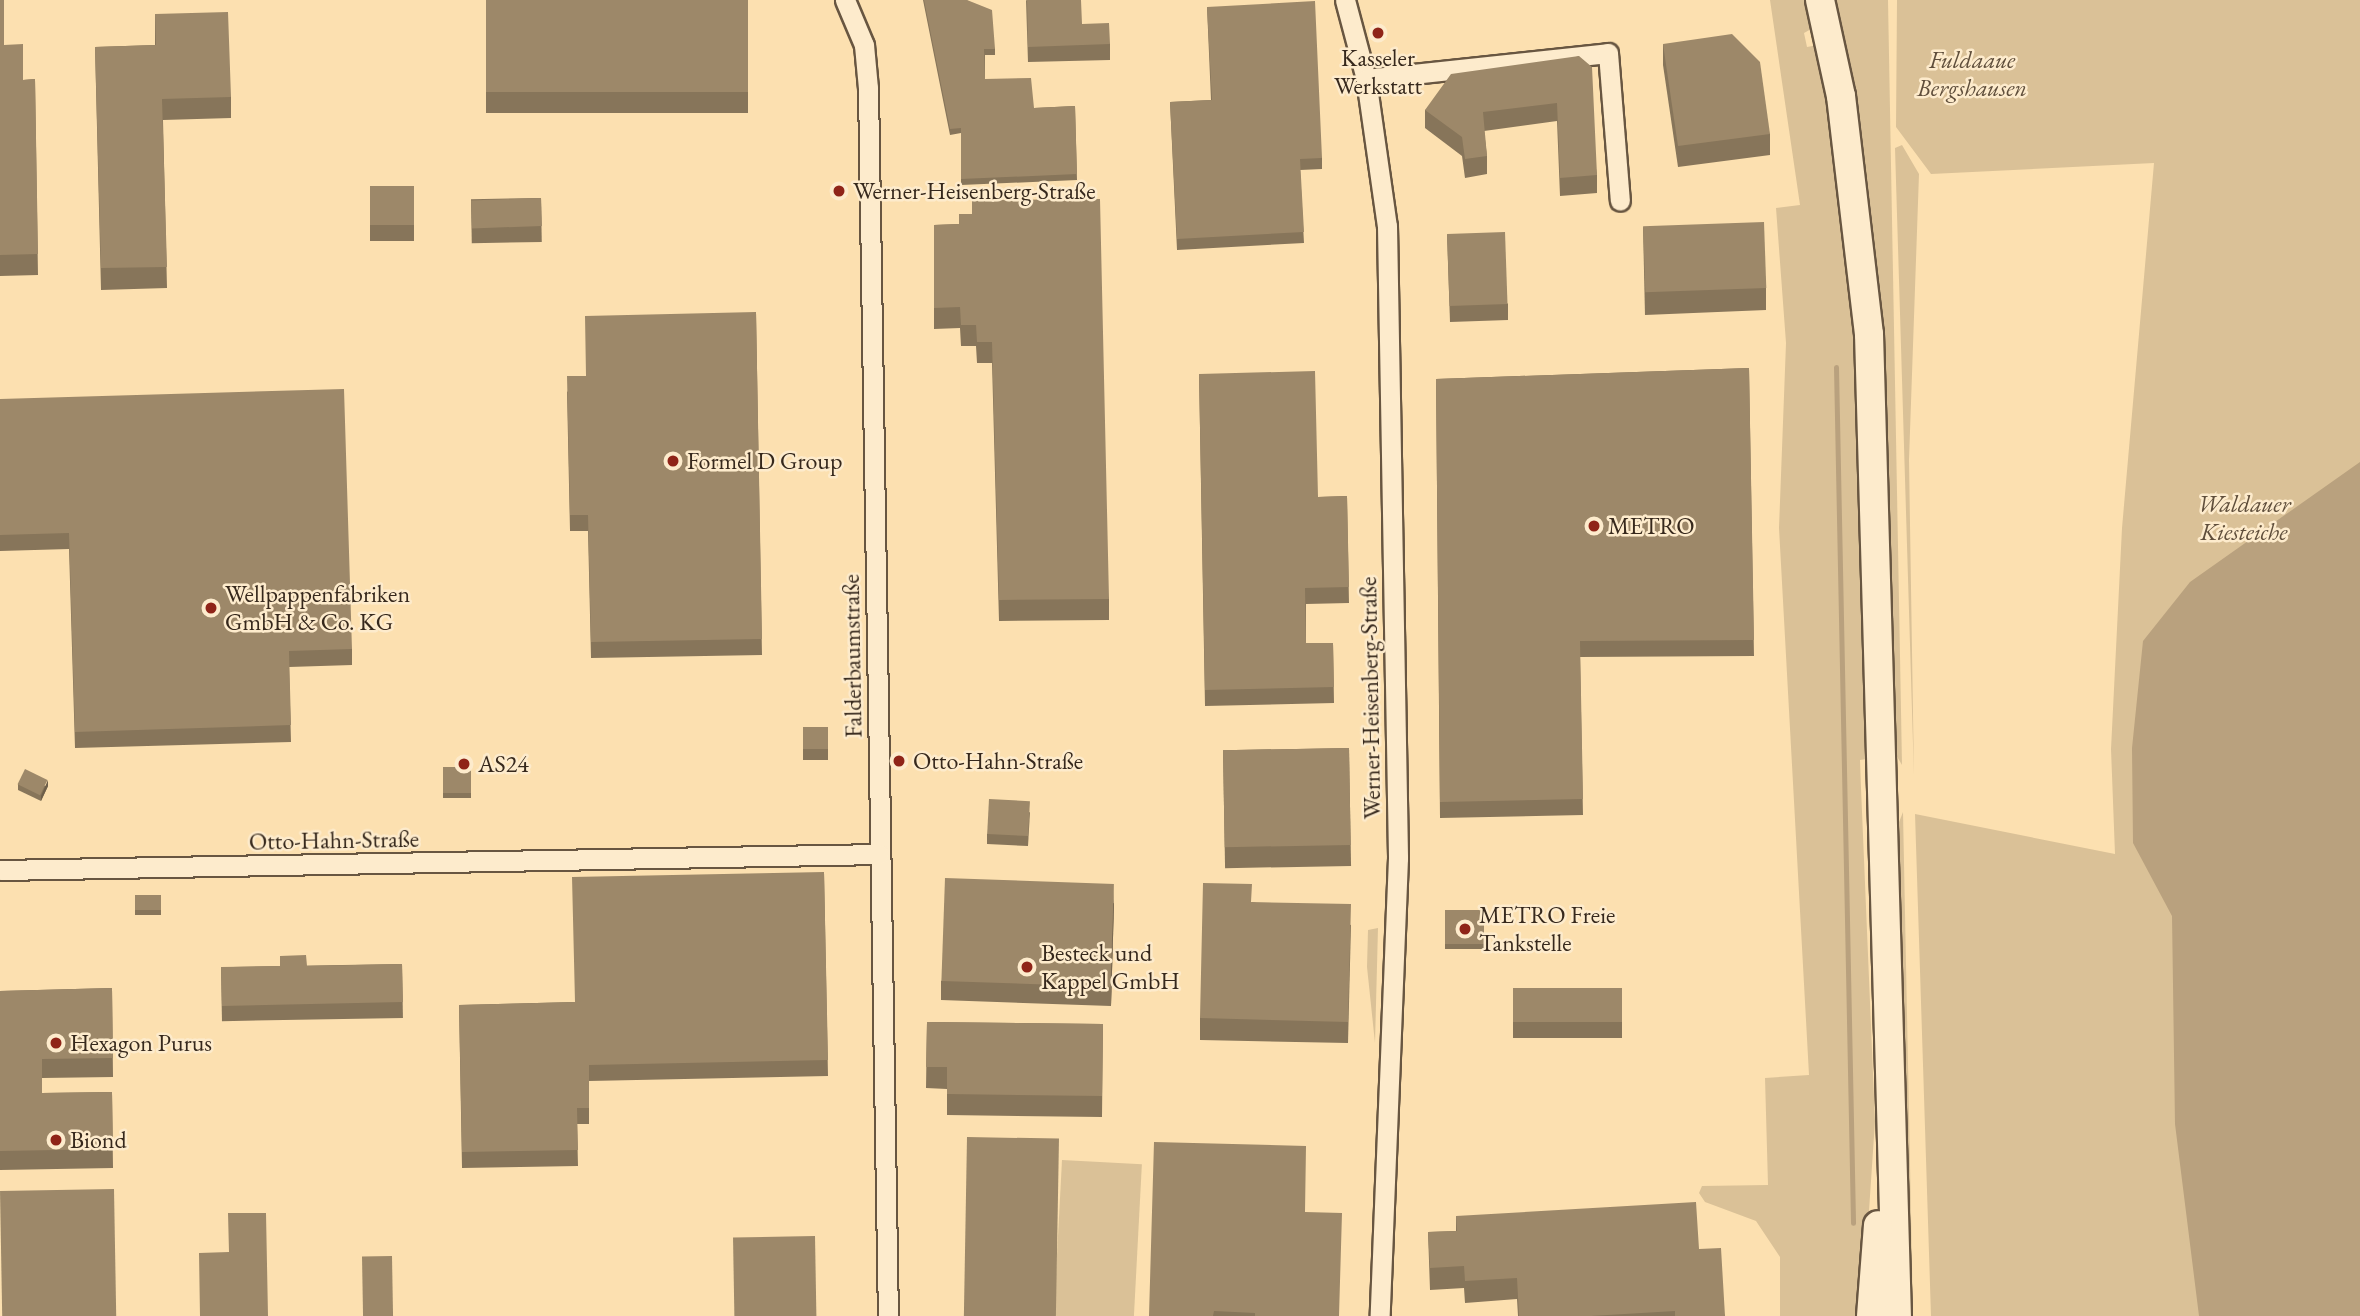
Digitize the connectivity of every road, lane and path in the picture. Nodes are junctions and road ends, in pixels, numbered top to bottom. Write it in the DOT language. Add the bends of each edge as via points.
graph roads {
  1 [pos="845,0"];
  2 [pos="1345,0"];
  3 [pos="1820,0"];
  4 [pos="1366,79"];
  5 [pos="1620,201"];
  6 [pos="880,854"];
  7 [pos="0,870"];
  8 [pos="1887,1121"];
  9 [pos="888,1316"];
  10 [pos="1380,1316"];
  11 [pos="1871,1316"];
  12 [pos="1897,1316"];
  1 -- 6 [label="street, Falderbaumstraße" via="864,45 867,88"];
  2 -- 4 [label="street, Werner-Heisenberg-Straße"];
  3 -- 8 [label="main road" via="1841,96 1869,334"];
  4 -- 5 [label="street" via="1608,53"];
  4 -- 10 [label="street, Werner-Heisenberg-Straße" via="1387,226 1398,858"];
  6 -- 7 [label="street, Otto-Hahn-Straße"];
  6 -- 9 [label="street, Falderbaumstraße"];
  8 -- 11 [label="main road"];
  8 -- 12 [label="main road"];
}
